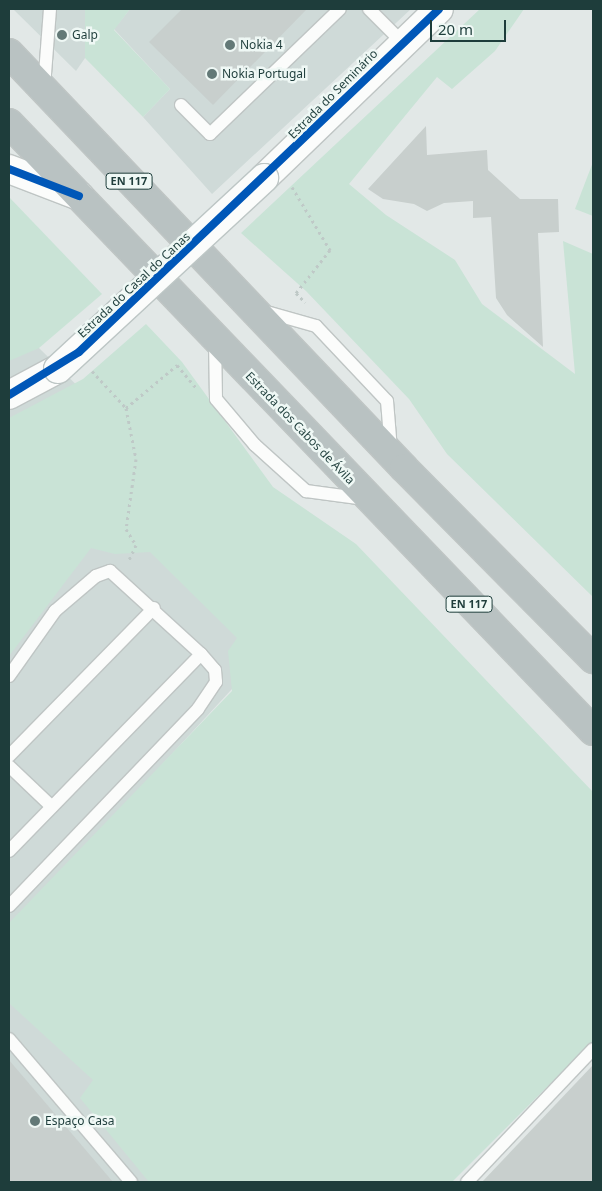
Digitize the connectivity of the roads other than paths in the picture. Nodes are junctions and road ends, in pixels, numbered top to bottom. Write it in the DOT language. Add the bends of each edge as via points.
graph roads {
  1 [pos="50,9"];
  2 [pos="340,9"];
  3 [pos="369,9"];
  4 [pos="439,9"];
  5 [pos="417,26"];
  6 [pos="9,53"];
  7 [pos="44,92"];
  8 [pos="181,105"];
  9 [pos="9,123"];
  10 [pos="9,169"];
  11 [pos="264,178"];
  12 [pos="79,196"];
  13 [pos="214,338"];
  14 [pos="9,395"];
  15 [pos="367,499"];
  16 [pos="154,608"];
  17 [pos="201,654"];
  18 [pos="593,659"];
  19 [pos="9,676"];
  20 [pos="593,732"];
  21 [pos="9,756"];
  22 [pos="9,766"];
  23 [pos="52,806"];
  24 [pos="9,851"];
  25 [pos="9,906"];
  26 [pos="9,1039"];
  27 [pos="593,1049"];
  28 [pos="131,1182"];
  29 [pos="467,1182"];
  1 -- 7 [label="lane"];
  2 -- 8 [label="lane" via="210,134"];
  3 -- 5 [label="lane"];
  4 -- 5 [label="street, Estrada do Seminário"];
  5 -- 11 [label="street, Estrada do Seminário"];
  6 -- 7 [label="highway, EN 117"];
  7 -- 18 [label="highway, EN 117" via="391,455"];
  9 -- 12 [label="highway, Estrada dos Cabos de Ávila / EN 117"];
  10 -- 12 [label="street"];
  11 -- 14 [label="street, Estrada do Casal do Canas, bridge" via="79,352 58,369"];
  12 -- 13 [label="highway, Estrada dos Cabos de Ávila / EN 117"];
  13 -- 15 [label="highway, Estrada dos Cabos de Ávila / EN 117"];
  13 -- 15 [label="lane" via="216,399 255,446 306,491"];
  15 -- 20 [label="highway, Estrada dos Cabos de Ávila / EN 117"];
  16 -- 17 [label="lane"];
  16 -- 19 [label="lane" via="122,577 110,571 96,576 55,611"];
  16 -- 21 [label="lane"];
  17 -- 23 [label="lane"];
  17 -- 25 [label="lane" via="215,670 216,682 210,695"];
  22 -- 23 [label="lane"];
  23 -- 24 [label="lane"];
  26 -- 28 [label="lane"];
  27 -- 29 [label="lane"];
}
